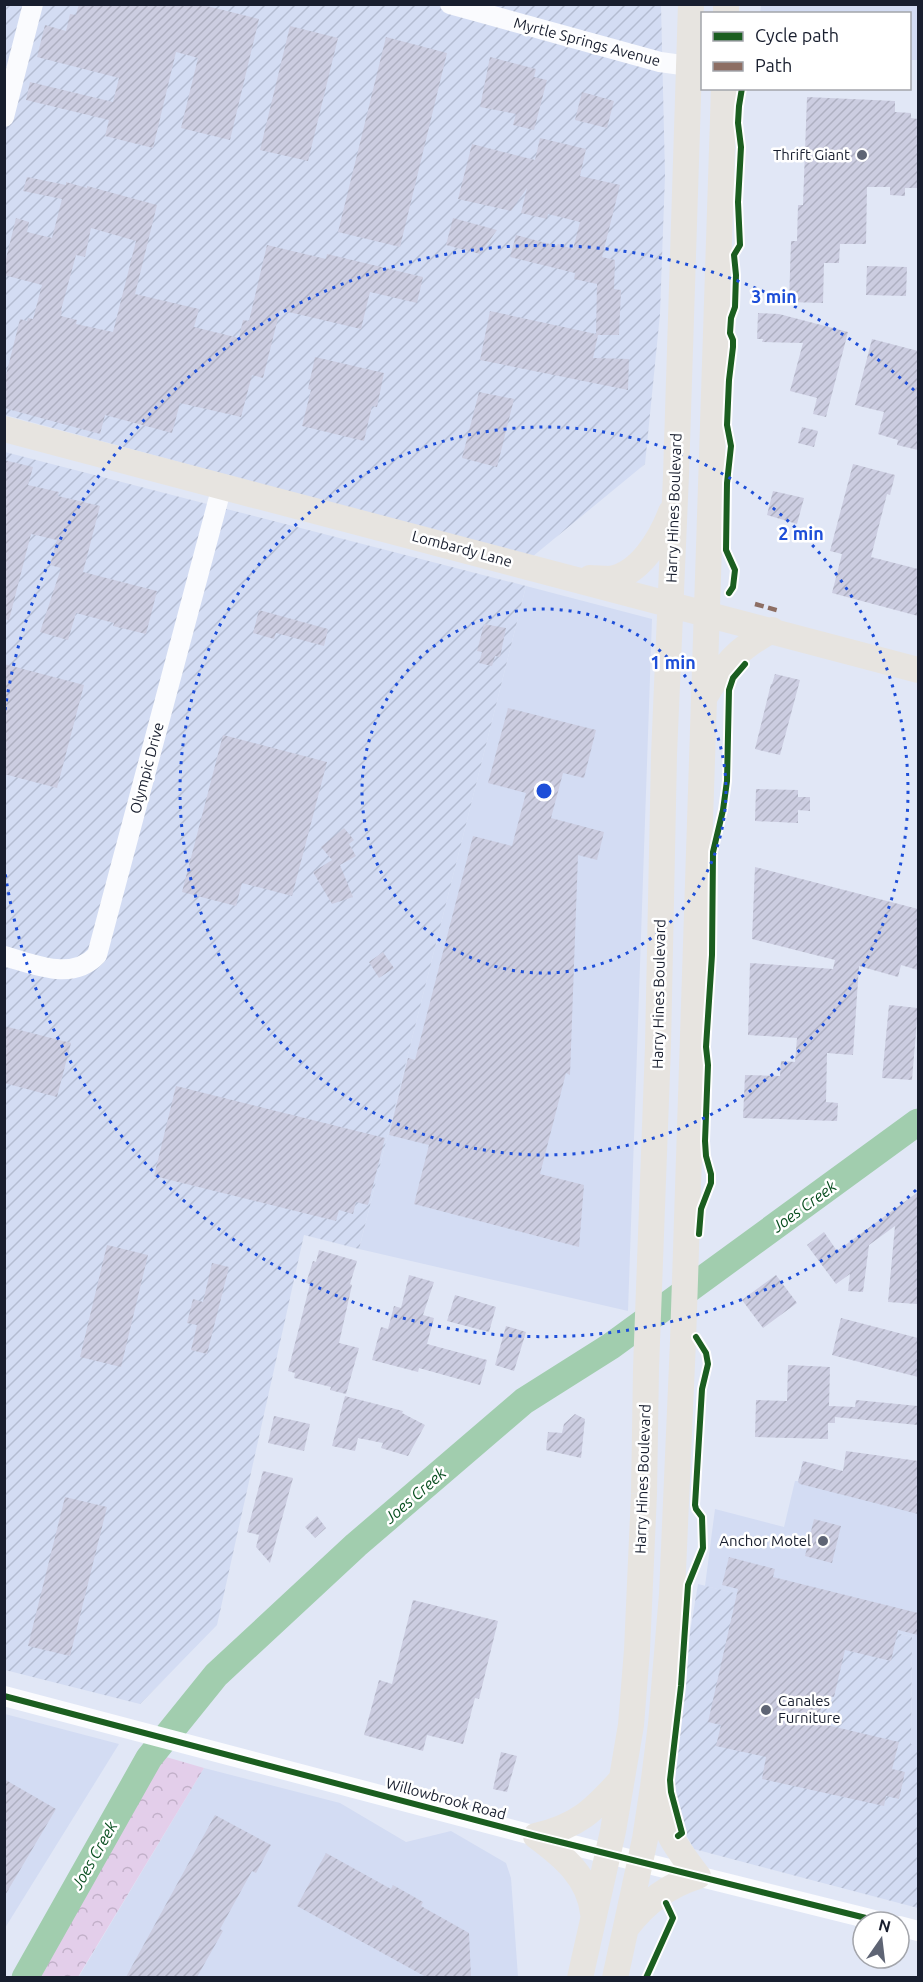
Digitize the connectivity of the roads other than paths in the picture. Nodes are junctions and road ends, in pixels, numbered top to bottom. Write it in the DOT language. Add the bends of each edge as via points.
graph roads {
  1 [pos="33,4"];
  2 [pos="450,4"];
  3 [pos="691,4"];
  4 [pos="696,66"];
  5 [pos="724,90"];
  6 [pos="4,117"];
  7 [pos="4,429"];
  8 [pos="222,486"];
  9 [pos="675,501"];
  10 [pos="574,578"];
  11 [pos="670,603"];
  12 [pos="706,613"];
  13 [pos="772,630"];
  14 [pos="918,670"];
  15 [pos="703,698"];
  16 [pos="4,956"];
  17 [pos="658,1046"];
  18 [pos="693,1046"];
  19 [pos="650,1242"];
  20 [pos="686,1243"];
  21 [pos="644,1494"];
  22 [pos="676,1495"];
  23 [pos="4,1696"];
  24 [pos="621,1780"];
  25 [pos="653,1787"];
  26 [pos="536,1836"];
  27 [pos="608,1853"];
  28 [pos="640,1861"];
  29 [pos="698,1876"];
  30 [pos="851,1914"];
  31 [pos="594,1916"];
  32 [pos="626,1928"];
  33 [pos="580,1977"];
  34 [pos="615,1977"];
  1 -- 6 [label="street"];
  2 -- 4 [label="street, Myrtle Springs Avenue" via="660,62"];
  3 -- 4 [label="main road, Harry Hines Boulevard"];
  4 -- 9 [label="main road, Harry Hines Boulevard"];
  5 -- 12 [label="main road"];
  7 -- 8 [label="main road, Lombardy Lane"];
  8 -- 10 [label="main road, Lombardy Lane"];
  8 -- 16 [label="street, Olympic Drive" via="97,955 82,966 65,970"];
  9 -- 10 [label="main road" via="667,522 638,565 611,579"];
  9 -- 11 [label="main road, Harry Hines Boulevard"];
  10 -- 11 [label="main road, Lombardy Lane"];
  11 -- 12 [label="main road, Lombardy Lane"];
  11 -- 17 [label="main road, Harry Hines Boulevard"];
  12 -- 13 [label="main road, Lombardy Lane"];
  12 -- 15 [label="main road"];
  13 -- 14 [label="main road, Lombardy Lane"];
  13 -- 15 [label="main road" via="732,657"];
  15 -- 18 [label="main road"];
  17 -- 18 [label="main road"];
  17 -- 19 [label="main road, Harry Hines Boulevard"];
  18 -- 20 [label="main road"];
  19 -- 20 [label="main road"];
  19 -- 21 [label="main road, Harry Hines Boulevard"];
  20 -- 22 [label="main road"];
  21 -- 22 [label="main road"];
  21 -- 24 [label="main road, Harry Hines Boulevard" via="631,1725"];
  22 -- 25 [label="main road" via="672,1594"];
  23 -- 26 [label="street, Willowbrook Road"];
  24 -- 26 [label="main road" via="583,1818"];
  24 -- 27 [label="main road, Harry Hines Boulevard"];
  25 -- 28 [label="main road"];
  25 -- 29 [label="main road" via="663,1824"];
  26 -- 27 [label="street, Willowbrook Road"];
  26 -- 31 [label="main road" via="572,1866 585,1883"];
  27 -- 28 [label="street, Willowbrook Road"];
  27 -- 31 [label="main road, Harry Hines Boulevard"];
  28 -- 29 [label="street, Willowbrook Road"];
  28 -- 32 [label="main road"];
  29 -- 30 [label="street, Willowbrook Road"];
  29 -- 32 [label="main road" via="647,1903"];
  31 -- 33 [label="main road, Harry Hines Boulevard"];
  32 -- 34 [label="main road"];
}
